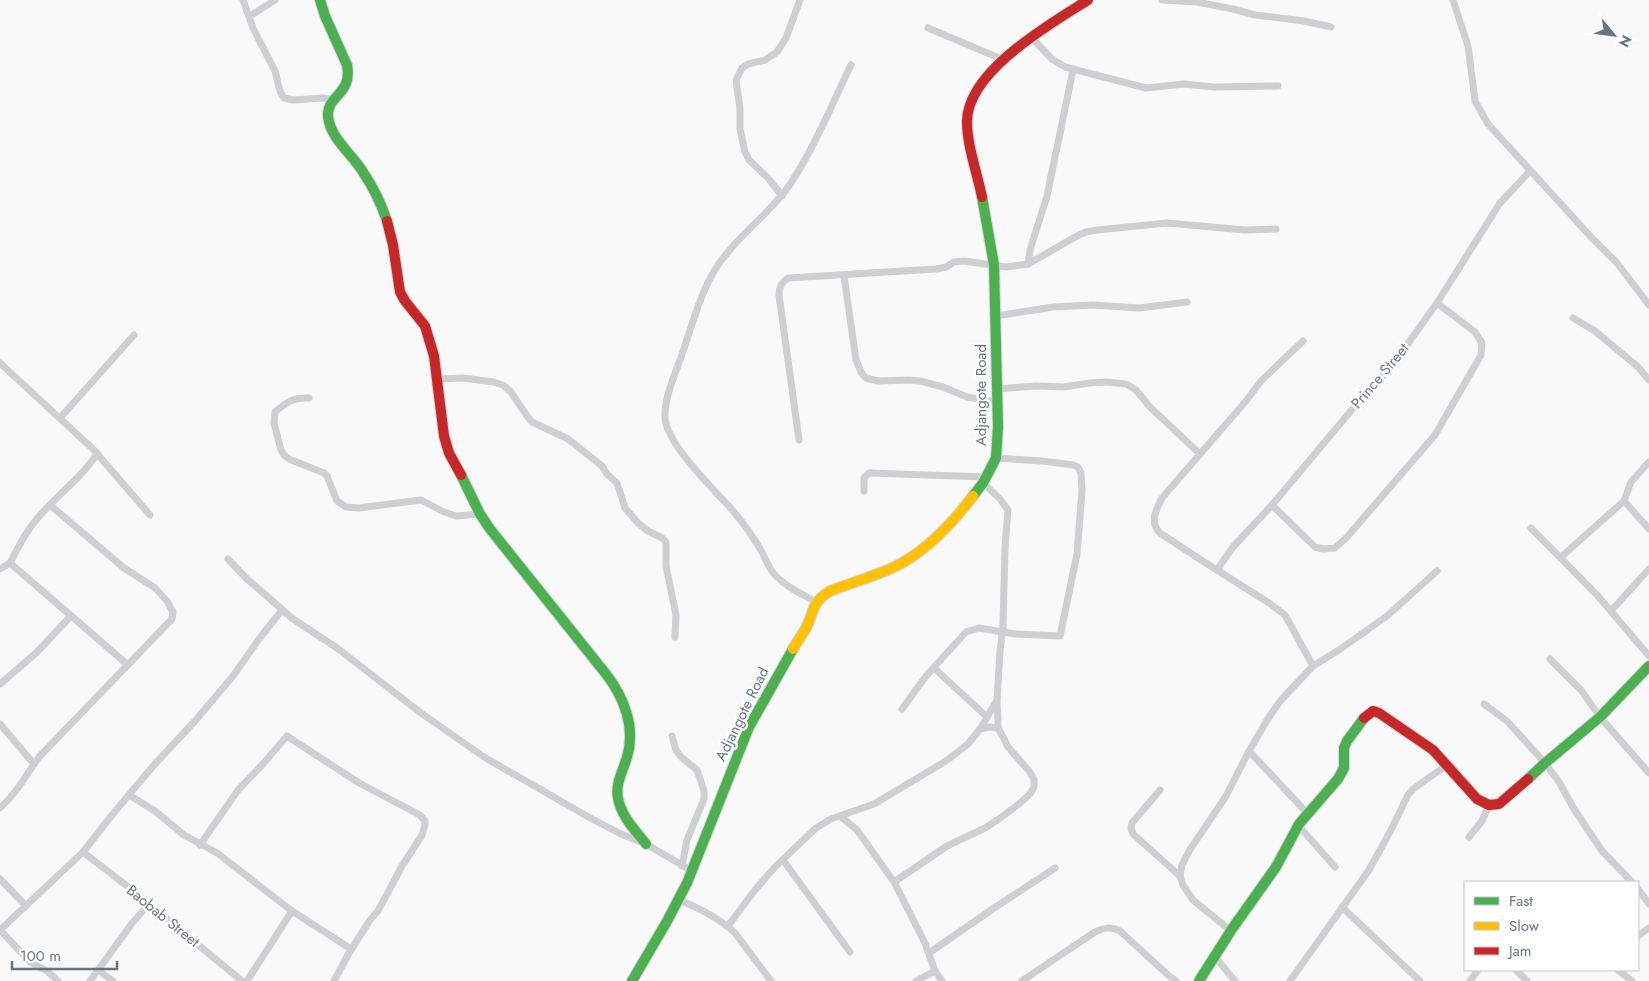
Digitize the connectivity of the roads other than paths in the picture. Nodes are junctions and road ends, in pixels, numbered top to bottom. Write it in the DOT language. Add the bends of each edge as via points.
graph roads {
  1 [pos="243,0"];
  2 [pos="275,0"];
  3 [pos="320,0"];
  4 [pos="800,0"];
  5 [pos="1088,0"];
  6 [pos="1162,0"];
  7 [pos="1453,0"];
  8 [pos="250,16"];
  9 [pos="1331,26"];
  10 [pos="928,28"];
  11 [pos="1031,37"];
  12 [pos="1004,60"];
  13 [pos="851,65"];
  14 [pos="1073,70"];
  15 [pos="1278,86"];
  16 [pos="334,100"];
  17 [pos="1530,171"];
  18 [pos="782,196"];
  19 [pos="1276,229"];
  20 [pos="1028,264"];
  21 [pos="994,265"];
  22 [pos="844,276"];
  23 [pos="1187,302"];
  24 [pos="1437,303"];
  25 [pos="1649,304"];
  26 [pos="996,316"];
  27 [pos="1573,318"];
  28 [pos="134,335"];
  29 [pos="1303,341"];
  30 [pos="0,363"];
  31 [pos="438,379"];
  32 [pos="1649,380"];
  33 [pos="996,389"];
  34 [pos="309,398"];
  35 [pos="996,402"];
  36 [pos="60,418"];
  37 [pos="799,440"];
  38 [pos="97,453"];
  39 [pos="1200,454"];
  40 [pos="996,458"];
  41 [pos="1649,462"];
  42 [pos="985,480"];
  43 [pos="864,491"];
  44 [pos="1624,501"];
  45 [pos="50,505"];
  46 [pos="1272,505"];
  47 [pos="480,514"];
  48 [pos="150,515"];
  49 [pos="1531,528"];
  50 [pos="1649,529"];
  51 [pos="1561,557"];
  52 [pos="228,559"];
  53 [pos="10,563"];
  54 [pos="0,569"];
  55 [pos="1649,569"];
  56 [pos="1217,570"];
  57 [pos="1438,571"];
  58 [pos="816,602"];
  59 [pos="282,610"];
  60 [pos="1611,611"];
  61 [pos="71,616"];
  62 [pos="1004,622"];
  63 [pos="1002,632"];
  64 [pos="1014,634"];
  65 [pos="675,637"];
  66 [pos="1649,656"];
  67 [pos="1550,659"];
  68 [pos="128,665"];
  69 [pos="1313,666"];
  70 [pos="1649,666"];
  71 [pos="934,668"];
  72 [pos="0,684"];
  73 [pos="997,701"];
  74 [pos="1484,704"];
  75 [pos="902,709"];
  76 [pos="988,717"];
  77 [pos="1600,717"];
  78 [pos="0,724"];
  79 [pos="998,728"];
  80 [pos="980,729"];
  81 [pos="672,736"];
  82 [pos="1249,751"];
  83 [pos="1545,763"];
  84 [pos="34,764"];
  85 [pos="1447,765"];
  86 [pos="1649,773"];
  87 [pos="1160,790"];
  88 [pos="128,795"];
  89 [pos="1489,805"];
  90 [pos="0,808"];
  91 [pos="1307,813"];
  92 [pos="840,816"];
  93 [pos="1298,825"];
  94 [pos="1470,837"];
  95 [pos="200,844"];
  96 [pos="646,844"];
  97 [pos="83,852"];
  98 [pos="783,860"];
  99 [pos="1335,867"];
  100 [pos="687,868"];
  101 [pos="1055,868"];
  102 [pos="1180,876"];
  103 [pos="0,879"];
  104 [pos="1631,881"];
  105 [pos="894,882"];
  106 [pos="1639,890"];
  107 [pos="679,900"];
  108 [pos="149,904"];
  109 [pos="1649,904"];
  110 [pos="26,906"];
  111 [pos="1342,907"];
  112 [pos="292,911"];
  113 [pos="728,926"];
  114 [pos="0,930"];
  115 [pos="1231,931"];
  116 [pos="351,949"];
  117 [pos="850,952"];
  118 [pos="928,953"];
  119 [pos="1215,957"];
  120 [pos="99,971"];
  121 [pos="935,971"];
  122 [pos="1517,971"];
  123 [pos="1619,971"];
  124 [pos="58,981"];
  125 [pos="90,981"];
  126 [pos="113,981"];
  127 [pos="242,981"];
  128 [pos="247,981"];
  129 [pos="334,981"];
  130 [pos="632,981"];
  131 [pos="770,981"];
  132 [pos="916,981"];
  133 [pos="942,981"];
  134 [pos="1022,981"];
  135 [pos="1175,981"];
  136 [pos="1199,981"];
  137 [pos="1235,981"];
  138 [pos="1290,981"];
  139 [pos="1420,981"];
  140 [pos="1527,981"];
  141 [pos="1632,981"];
  1 -- 8 [label="street"];
  2 -- 8 [label="street"];
  3 -- 16 [label="street" via="349,73 346,86"];
  4 -- 18 [label="street" via="786,38 777,52 742,68 736,80 744,152"];
  5 -- 11 [label="street, Adjangote Road"];
  6 -- 9 [label="street" via="1197,2 1255,15"];
  7 -- 17 [label="street" via="1468,46 1475,101 1488,124"];
  8 -- 16 [label="street" via="284,98"];
  10 -- 12 [label="street"];
  11 -- 12 [label="street, Adjangote Road"];
  11 -- 14 [label="street" via="1059,64"];
  12 -- 21 [label="street, Adjangote Road" via="981,83 966,118"];
  13 -- 18 [label="street"];
  14 -- 15 [label="street" via="1146,88 1184,84"];
  14 -- 20 [label="street" via="1047,196"];
  16 -- 31 [label="street" via="328,110 331,127 363,172 389,224 400,292 425,326"];
  17 -- 24 [label="street, Prince Street" via="1500,203"];
  17 -- 25 [label="street" via="1617,263"];
  18 -- 58 [label="street" via="738,241 706,286 671,387 665,419 686,459 739,518 774,574"];
  19 -- 20 [label="street" via="1245,230 1167,223 1097,230 1077,236"];
  20 -- 21 [label="street"];
  21 -- 22 [label="street" via="964,261 936,269"];
  21 -- 26 [label="street, Adjangote Road"];
  22 -- 35 [label="street" via="856,360 866,378 920,381 967,397"];
  22 -- 37 [label="street" via="788,278 779,288"];
  23 -- 26 [label="street" via="1139,308 1053,307"];
  24 -- 46 [label="street, Prince Street" via="1392,366"];
  24 -- 46 [label="street" via="1475,332 1482,343 1481,355 1435,435 1334,548 1315,547"];
  26 -- 33 [label="street, Adjangote Road"];
  27 -- 32 [label="street" via="1595,331"];
  28 -- 36 [label="street"];
  29 -- 39 [label="street" via="1261,381"];
  30 -- 36 [label="street"];
  31 -- 47 [label="street" via="449,453"];
  31 -- 65 [label="street" via="463,378 503,385 532,422 568,439 602,466 617,483 625,508 643,527 666,542 666,572 676,615"];
  33 -- 35 [label="street, Adjangote Road"];
  33 -- 39 [label="street" via="1107,382 1126,384 1136,390"];
  34 -- 47 [label="street" via="289,400 275,412 274,423 282,450 289,459 324,473 342,505 359,508 421,500 456,516"];
  35 -- 40 [label="street, Adjangote Road"];
  36 -- 38 [label="street"];
  38 -- 45 [label="street"];
  38 -- 48 [label="street"];
  39 -- 56 [label="street" via="1162,498 1156,510 1155,528"];
  40 -- 42 [label="street, Adjangote Road"];
  40 -- 64 [label="street" via="1073,465 1081,473 1077,554 1060,636"];
  41 -- 44 [label="street" via="1631,482"];
  42 -- 43 [label="street" via="869,473 864,478"];
  42 -- 58 [label="street, Adjangote Road" via="936,539 915,555 892,568 830,591"];
  42 -- 62 [label="street" via="1008,510 1004,547"];
  44 -- 50 [label="street"];
  44 -- 51 [label="street"];
  45 -- 53 [label="street" via="29,528"];
  45 -- 68 [label="street" via="124,568 154,588 173,612 165,628"];
  46 -- 56 [label="street, Prince Street" via="1233,547"];
  47 -- 96 [label="street" via="618,690 625,706 630,742 618,799"];
  49 -- 51 [label="street"];
  51 -- 60 [label="street"];
  52 -- 59 [label="street"];
  53 -- 54 [label="street"];
  53 -- 61 [label="street"];
  55 -- 60 [label="street"];
  56 -- 69 [label="street" via="1285,615"];
  57 -- 69 [label="street" via="1386,616"];
  58 -- 100 [label="street, Adjangote Road" via="806,628 749,727"];
  59 -- 88 [label="street" via="233,676"];
  59 -- 96 [label="street" via="484,757 592,819"];
  60 -- 66 [label="street"];
  61 -- 68 [label="street"];
  61 -- 72 [label="street" via="36,653"];
  62 -- 63 [label="street"];
  62 -- 64 [label="street"];
  63 -- 64 [label="street"];
  63 -- 71 [label="street" via="979,628 966,632"];
  63 -- 73 [label="street"];
  67 -- 77 [label="street" via="1581,690"];
  68 -- 84 [label="street"];
  69 -- 82 [label="street" via="1281,700"];
  70 -- 77 [label="street"];
  71 -- 75 [label="street"];
  71 -- 76 [label="street"];
  73 -- 76 [label="street"];
  73 -- 79 [label="street"];
  74 -- 83 [label="street" via="1507,721"];
  76 -- 80 [label="street"];
  77 -- 83 [label="street"];
  77 -- 86 [label="street"];
  78 -- 84 [label="street"];
  79 -- 80 [label="street"];
  79 -- 105 [label="street" via="1034,779 1030,794 999,820 947,846"];
  80 -- 92 [label="street" via="968,744 946,761 874,804"];
  81 -- 100 [label="street" via="681,757 697,770 704,792 687,840"];
  82 -- 91 [label="street"];
  82 -- 102 [label="street" via="1226,796 1189,851"];
  83 -- 89 [label="street" via="1499,804"];
  83 -- 104 [label="street" via="1602,851"];
  84 -- 90 [label="street" via="16,792"];
  85 -- 89 [label="street" via="1477,799"];
  85 -- 91 [label="street" via="1434,750 1373,711 1365,716 1344,746 1343,771"];
  85 -- 111 [label="street" via="1408,795 1369,870"];
  87 -- 102 [label="street" via="1132,824 1131,831"];
  88 -- 95 [label="street"];
  88 -- 97 [label="street"];
  89 -- 94 [label="street"];
  91 -- 93 [label="street"];
  92 -- 98 [label="street" via="816,828"];
  92 -- 105 [label="street" via="857,830"];
  93 -- 99 [label="street"];
  93 -- 115 [label="street" via="1283,856"];
  95 -- 112 [label="street" via="217,853"];
  95 -- 116 [label="street" via="238,790 287,736 359,783 420,815 425,821 422,835 378,911"];
  96 -- 100 [label="street"];
  97 -- 108 [label="street, Baobab Street"];
  97 -- 110 [label="street"];
  98 -- 113 [label="street"];
  98 -- 117 [label="street"];
  100 -- 107 [label="street, Adjangote Road"];
  101 -- 118 [label="street"];
  102 -- 115 [label="street" via="1192,900"];
  103 -- 110 [label="street"];
  105 -- 118 [label="street"];
  106 -- 109 [label="street"];
  107 -- 113 [label="street"];
  107 -- 130 [label="street, Adjangote Road"];
  108 -- 120 [label="street"];
  108 -- 127 [label="street, Baobab Street"];
  110 -- 114 [label="street"];
  111 -- 138 [label="street"];
  111 -- 139 [label="street"];
  112 -- 116 [label="street"];
  112 -- 128 [label="street"];
  113 -- 131 [label="street"];
  114 -- 124 [label="street" via="30,962"];
  115 -- 119 [label="street"];
  116 -- 129 [label="street"];
  118 -- 121 [label="street"];
  119 -- 136 [label="street"];
  119 -- 137 [label="street"];
  120 -- 125 [label="street"];
  120 -- 126 [label="street"];
  121 -- 132 [label="street"];
  121 -- 133 [label="street"];
  122 -- 140 [label="street"];
  123 -- 141 [label="street"];
  134 -- 135 [label="street" via="1095,932 1115,928"];
}
